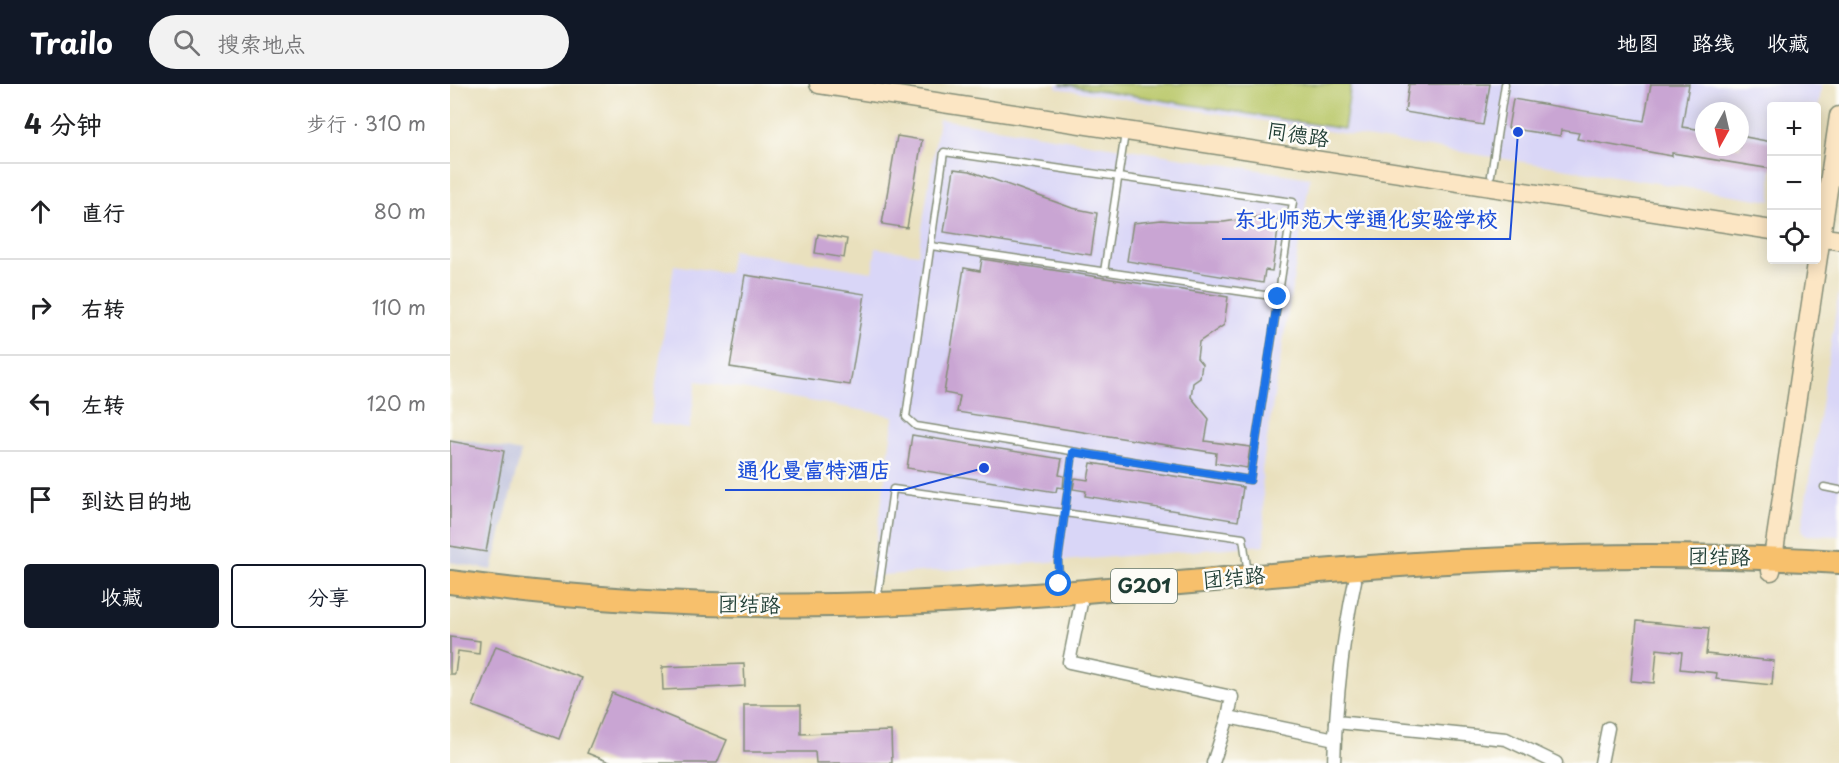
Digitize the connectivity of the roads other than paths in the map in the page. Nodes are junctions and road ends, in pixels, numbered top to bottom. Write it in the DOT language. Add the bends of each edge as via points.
graph roads {
  1 [pos="819,84"];
  2 [pos="897,84"];
  3 [pos="1504,84"];
  4 [pos="1839,116"];
  5 [pos="1125,131"];
  6 [pos="1491,175"];
  7 [pos="1119,177"];
  8 [pos="1839,185"];
  9 [pos="1767,217"];
  10 [pos="1767,229"];
  11 [pos="1827,232"];
  12 [pos="931,246"];
  13 [pos="1104,272"];
  14 [pos="1278,297"];
  15 [pos="1073,452"];
  16 [pos="1824,487"];
  17 [pos="1839,490"];
  18 [pos="1065,513"];
  19 [pos="1839,562"];
  20 [pos="1777,565"];
  21 [pos="1839,574"];
  22 [pos="1249,578"];
  23 [pos="1355,581"];
  24 [pos="450,582"];
  25 [pos="450,594"];
  26 [pos="1071,598"];
  27 [pos="877,604"];
  28 [pos="1228,717"];
  29 [pos="1336,722"];
  30 [pos="1608,728"];
  31 [pos="1335,739"];
  32 [pos="1214,763"];
  33 [pos="1334,763"];
  34 [pos="1556,763"];
  35 [pos="1601,763"];
  1 -- 5 [label="main road, 同德路"];
  2 -- 6 [label="main road, 同德路"];
  3 -- 6 [label="lane"];
  4 -- 11 [label="main road"];
  5 -- 7 [label="lane"];
  5 -- 10 [label="main road, 同德路"];
  6 -- 9 [label="main road, 同德路"];
  7 -- 12 [label="lane" via="944,152"];
  7 -- 13 [label="lane"];
  7 -- 14 [label="lane" via="1293,202"];
  8 -- 11 [label="main road"];
  11 -- 20 [label="main road"];
  12 -- 13 [label="lane"];
  12 -- 15 [label="lane" via="906,417 916,426"];
  13 -- 14 [label="lane"];
  14 -- 15 [label="lane" via="1250,480"];
  15 -- 18 [label="lane"];
  16 -- 17 [label="lane"];
  18 -- 22 [label="lane" via="1243,538"];
  18 -- 26 [label="lane" via="1058,576"];
  18 -- 27 [label="lane" via="893,489"];
  19 -- 20 [label="highway, 团结路 / G201"];
  20 -- 21 [label="highway, 团结路 / G201"];
  20 -- 22 [label="highway, 团结路 / G201" via="1657,556 1525,559"];
  20 -- 23 [label="highway, 团结路 / G201" via="1459,574"];
  22 -- 26 [label="highway, 团结路 / G201"];
  23 -- 26 [label="highway, 团结路 / G201"];
  23 -- 29 [label="street" via="1341,657"];
  24 -- 27 [label="highway, 团结路 / G201" via="656,602"];
  25 -- 26 [label="highway, 团结路 / G201" via="600,611 766,618 936,614"];
  26 -- 27 [label="highway, 团结路 / G201"];
  26 -- 28 [label="street" via="1069,662 1232,697"];
  28 -- 31 [label="street"];
  28 -- 32 [label="street"];
  29 -- 31 [label="street"];
  29 -- 34 [label="street" via="1506,739"];
  30 -- 35 [label="street"];
  31 -- 33 [label="street"];
}
